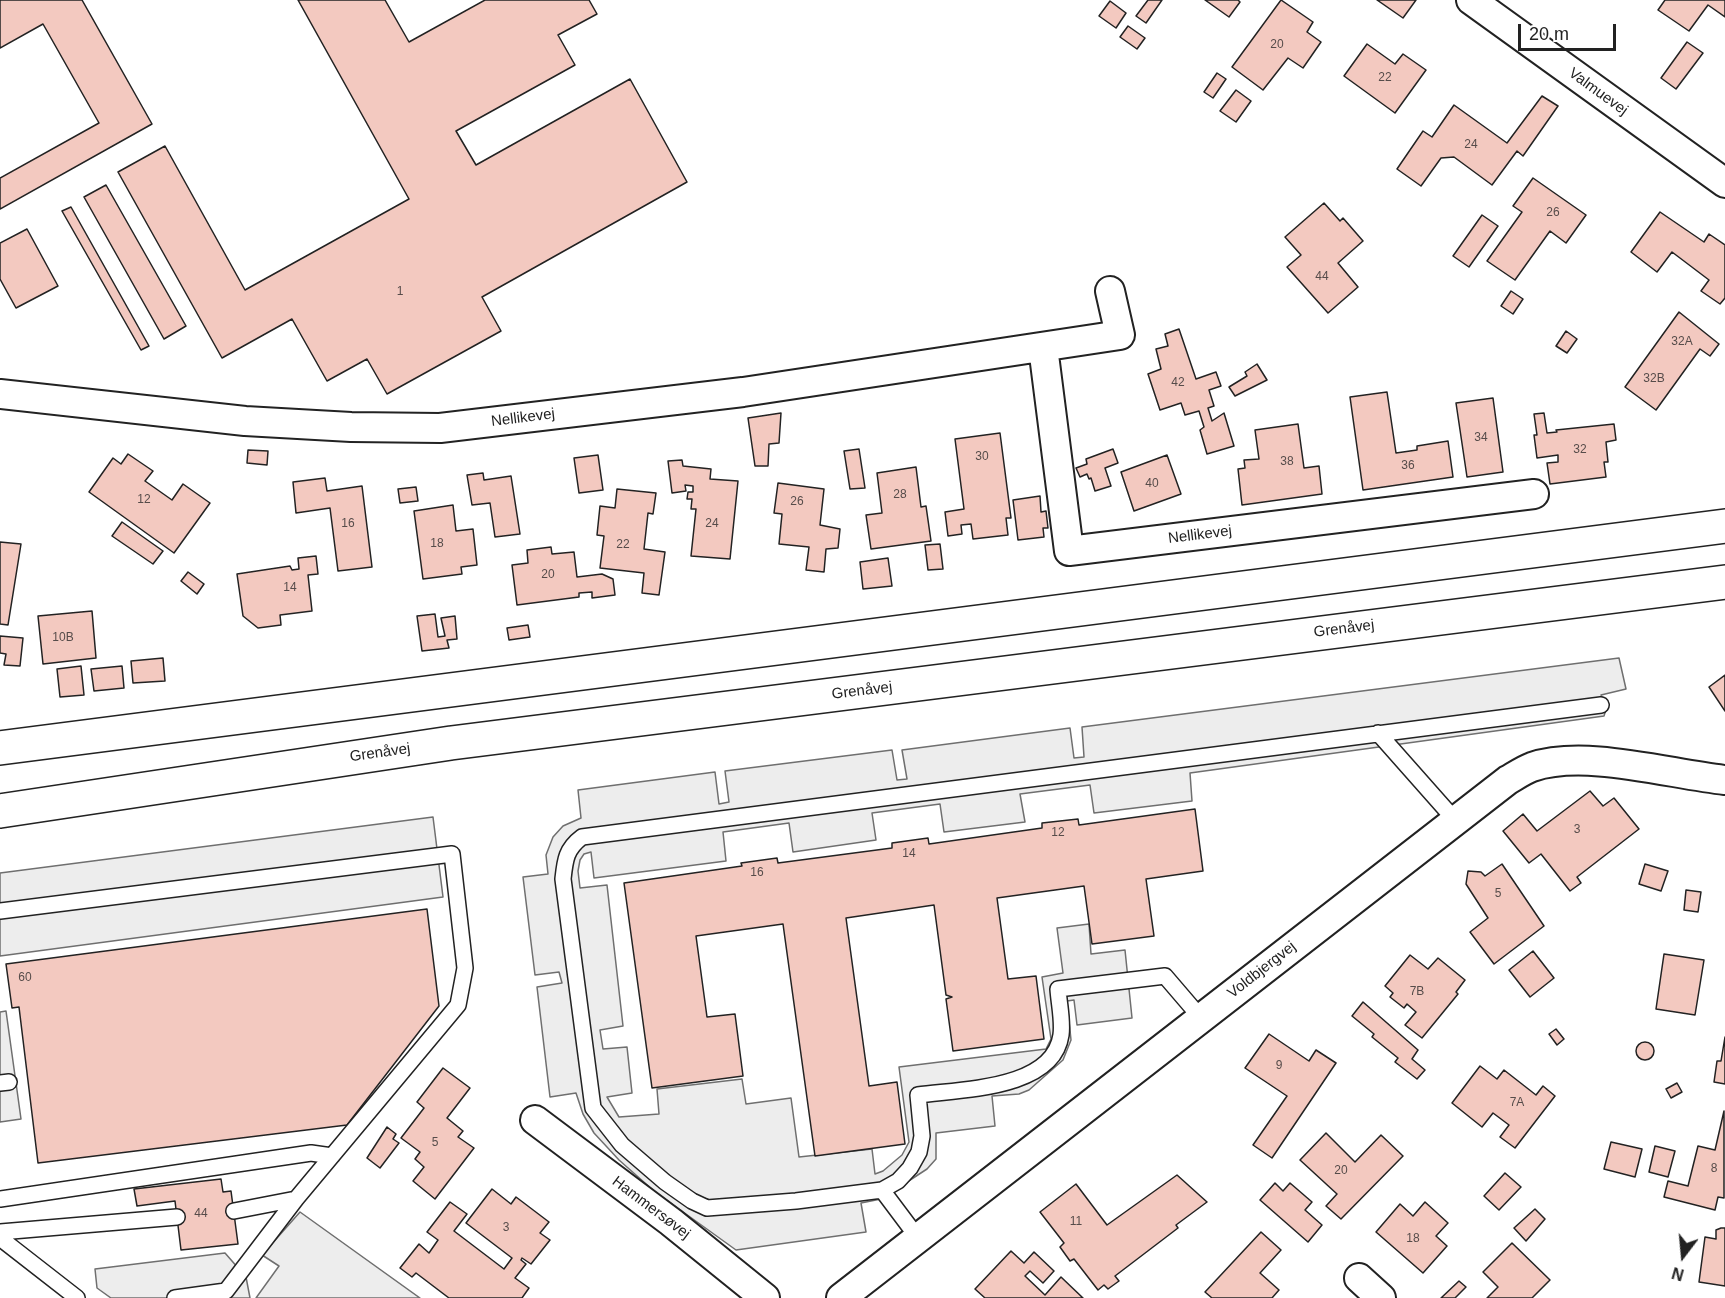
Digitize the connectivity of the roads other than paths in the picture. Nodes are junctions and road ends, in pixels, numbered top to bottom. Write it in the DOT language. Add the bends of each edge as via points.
graph roads {
  1 [pos="1471,0"];
  2 [pos="1725,183"];
  3 [pos="1110,291"];
  4 [pos="1042,347"];
  5 [pos="0,394"];
  6 [pos="1534,494"];
  7 [pos="1725,526"];
  8 [pos="1725,582"];
  9 [pos="1601,705"];
  10 [pos="1378,734"];
  11 [pos="0,748"];
  12 [pos="1725,780"];
  13 [pos="0,811"];
  14 [pos="1455,820"];
  15 [pos="0,911"];
  16 [pos="1201,1018"];
  17 [pos="535,1120"];
  18 [pos="332,1156"];
  19 [pos="882,1190"];
  20 [pos="0,1199"];
  21 [pos="296,1199"];
  22 [pos="234,1211"];
  23 [pos="177,1217"];
  24 [pos="0,1232"];
  25 [pos="0,1238"];
  26 [pos="918,1238"];
  27 [pos="1359,1278"];
  28 [pos="77,1298"];
  29 [pos="175,1298"];
  30 [pos="765,1298"];
  31 [pos="841,1298"];
  32 [pos="1381,1298"];
  1 -- 2 [label="street, Valmuevej"];
  3 -- 4 [label="street, Nellikevej" via="1120,335"];
  4 -- 5 [label="street, Nellikevej" via="743,392 440,428 245,421"];
  4 -- 6 [label="street, Nellikevej" via="1069,551"];
  7 -- 11 [label="main road"];
  8 -- 13 [label="main road, Grenåvej" via="451,743"];
  9 -- 10 [label="lane"];
  10 -- 14 [label="lane"];
  10 -- 19 [label="lane" via="582,837 570,846 563,879 588,1085 593,1108 622,1145 665,1182 707,1208"];
  12 -- 14 [label="street, Voldbjergvej" via="1565,760 1532,767 1508,780"];
  14 -- 16 [label="street, Voldbjergvej"];
  15 -- 18 [label="lane" via="452,854 465,968 458,1005"];
  16 -- 19 [label="lane" via="1164,976 1058,989 1061,1034 1050,1059 1018,1081 918,1095 922,1136 919,1152 898,1181"];
  16 -- 26 [label="street, Voldbjergvej"];
  17 -- 30 [label="street, Hammersøvej"];
  18 -- 20 [label="lane" via="311,1154"];
  18 -- 21 [label="lane"];
  19 -- 26 [label="lane"];
  21 -- 22 [label="lane"];
  21 -- 29 [label="lane" via="226,1292"];
  23 -- 24 [label="lane"];
  25 -- 28 [label="lane"];
  26 -- 31 [label="street, Voldbjergvej"];
  27 -- 32 [label="street"];
}
